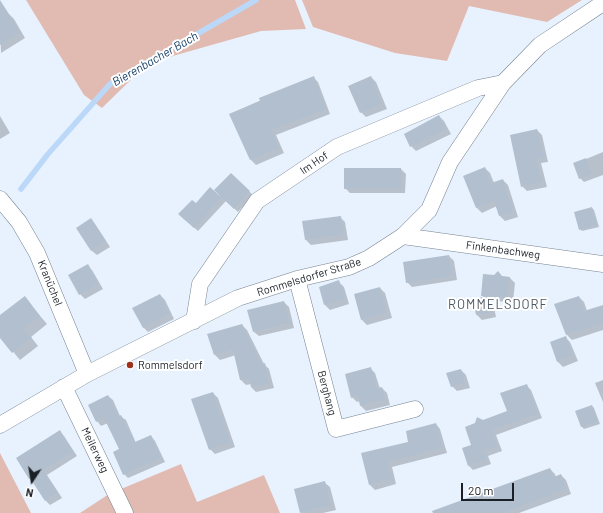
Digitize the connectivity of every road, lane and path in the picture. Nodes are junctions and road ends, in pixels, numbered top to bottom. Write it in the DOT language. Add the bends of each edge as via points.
graph roads {
  1 [pos="603,3"];
  2 [pos="503,83"];
  3 [pos="0,199"];
  4 [pos="403,236"];
  5 [pos="603,264"];
  6 [pos="297,279"];
  7 [pos="194,321"];
  8 [pos="87,374"];
  9 [pos="64,387"];
  10 [pos="414,409"];
  11 [pos="0,425"];
  12 [pos="125,513"];
  1 -- 2 [label="street, Rommelsdorfer Straße" via="540,45"];
  2 -- 4 [label="street, Rommelsdorfer Straße" via="450,162 429,210"];
  2 -- 7 [label="street, Im Hof" via="478,88 337,147 257,201 200,284"];
  3 -- 8 [label="street, Kranüchel" via="19,222 37,253"];
  4 -- 5 [label="street, Finkenbachweg"];
  4 -- 6 [label="street, Rommelsdorfer Straße" via="369,258 349,267"];
  6 -- 7 [label="street, Rommelsdorfer Straße" via="238,298"];
  6 -- 10 [label="street, Berghang" via="336,429"];
  7 -- 8 [label="street, Rommelsdorfer Straße"];
  8 -- 9 [label="street, Rommelsdorfer Straße"];
  9 -- 11 [label="street, Rommelsdorfer Straße"];
  9 -- 12 [label="street, Meilerweg"];
}
